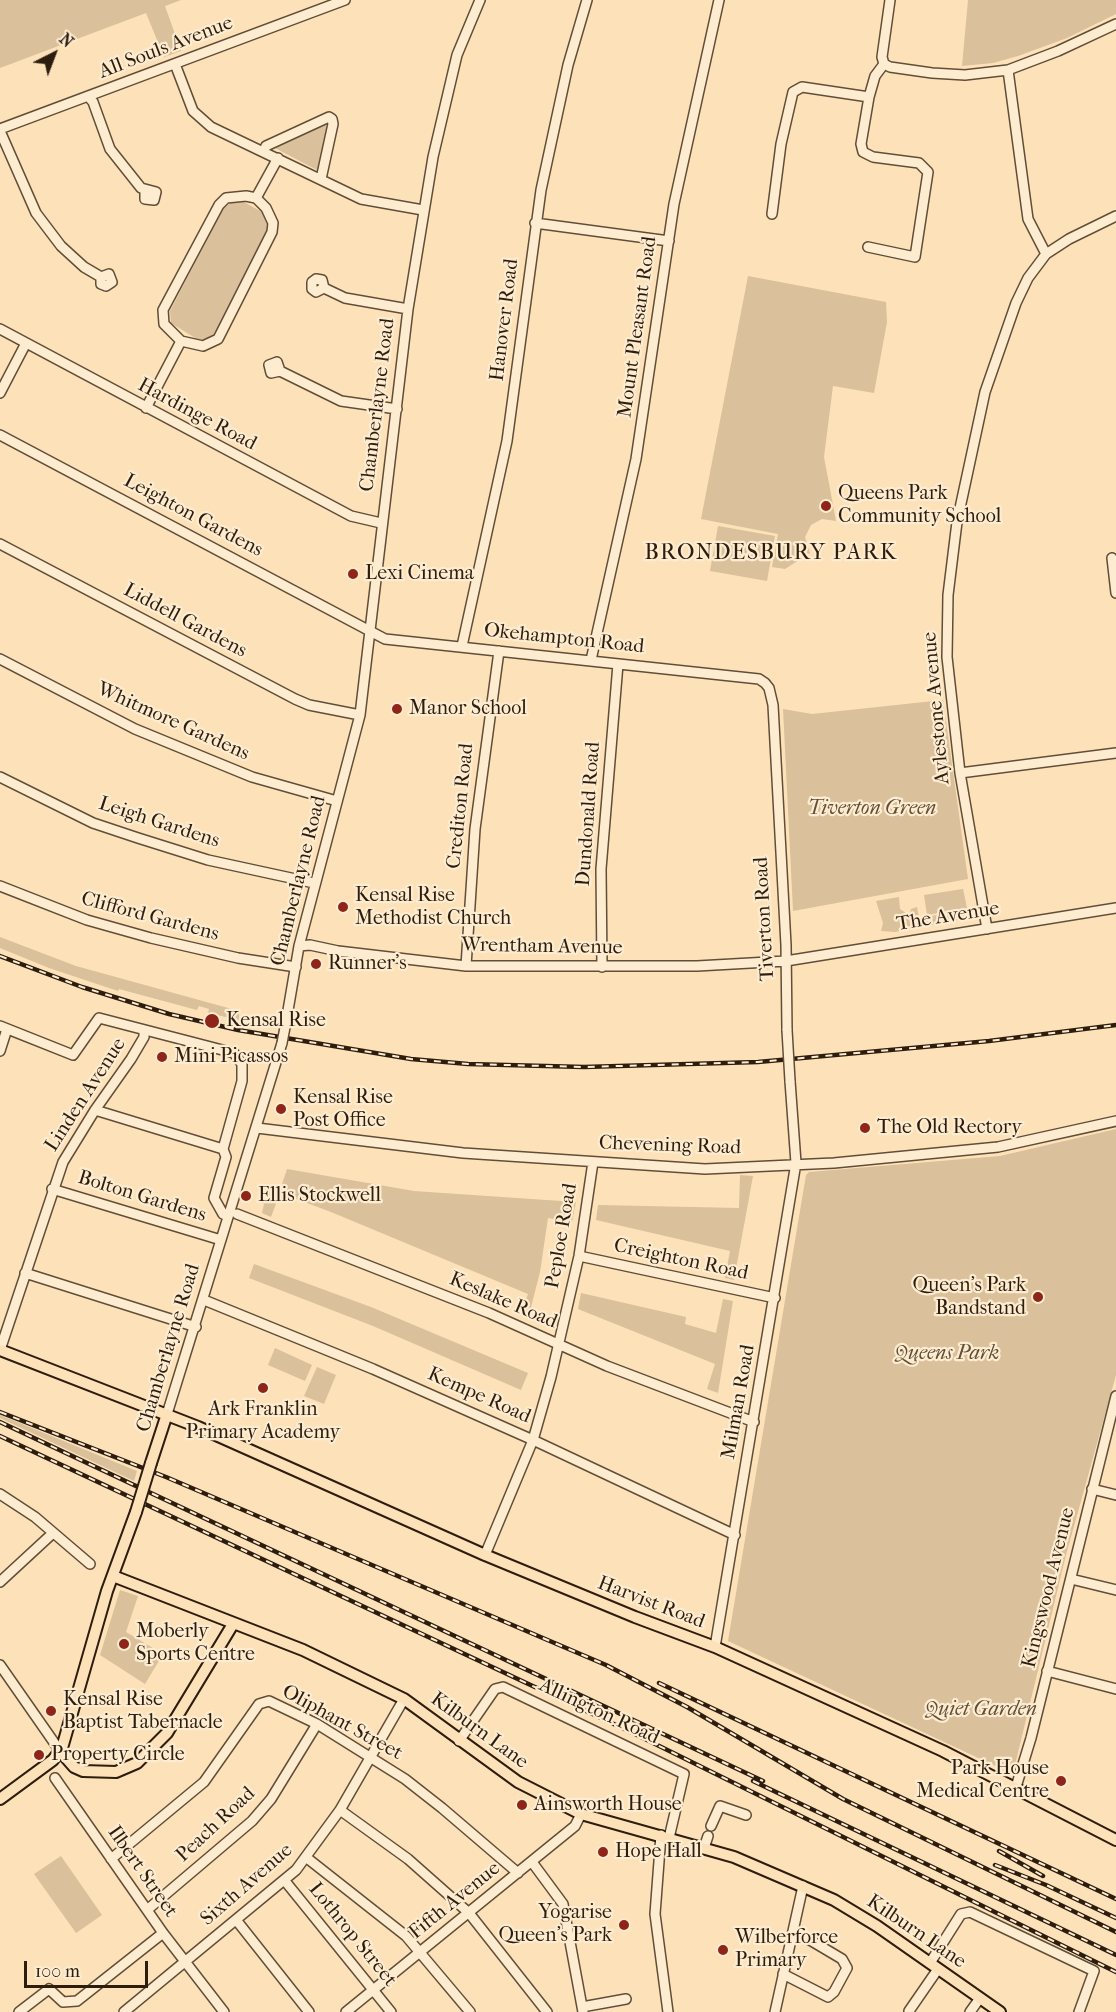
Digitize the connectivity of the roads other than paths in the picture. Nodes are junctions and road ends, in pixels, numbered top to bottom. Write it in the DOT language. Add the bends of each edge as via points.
graph roads {
  1 [pos="345,0"];
  2 [pos="480,0"];
  3 [pos="587,0"];
  4 [pos="719,0"];
  5 [pos="890,0"];
  6 [pos="1116,24"];
  7 [pos="175,64"];
  8 [pos="884,64"];
  9 [pos="1008,70"];
  10 [pos="88,96"];
  11 [pos="869,97"];
  12 [pos="0,130"];
  13 [pos="264,151"];
  14 [pos="278,158"];
  15 [pos="321,179"];
  16 [pos="146,191"];
  17 [pos="256,198"];
  18 [pos="423,210"];
  19 [pos="772,214"];
  20 [pos="1116,216"];
  21 [pos="535,223"];
  22 [pos="669,241"];
  23 [pos="868,247"];
  24 [pos="1046,254"];
  25 [pos="101,277"];
  26 [pos="324,288"];
  27 [pos="408,309"];
  28 [pos="0,329"];
  29 [pos="182,341"];
  30 [pos="26,345"];
  31 [pos="280,371"];
  32 [pos="0,393"];
  33 [pos="146,408"];
  34 [pos="397,409"];
  35 [pos="0,435"];
  36 [pos="381,523"];
  37 [pos="0,544"];
  38 [pos="1112,558"];
  39 [pos="1116,593"];
  40 [pos="368,630"];
  41 [pos="462,646"];
  42 [pos="499,651"];
  43 [pos="0,659"];
  44 [pos="591,660"];
  45 [pos="618,664"];
  46 [pos="759,679"];
  47 [pos="360,715"];
  48 [pos="1116,753"];
  49 [pos="960,773"];
  50 [pos="0,777"];
  51 [pos="337,801"];
  52 [pos="314,884"];
  53 [pos="0,886"];
  54 [pos="1116,908"];
  55 [pos="987,929"];
  56 [pos="299,946"];
  57 [pos="786,961"];
  58 [pos="466,966"];
  59 [pos="296,967"];
  60 [pos="602,967"];
  61 [pos="4,1027"];
  62 [pos="144,1030"];
  63 [pos="0,1051"];
  64 [pos="95,1110"];
  65 [pos="1116,1121"];
  66 [pos="257,1128"];
  67 [pos="225,1153"];
  68 [pos="593,1162"];
  69 [pos="244,1163"];
  70 [pos="796,1163"];
  71 [pos="52,1190"];
  72 [pos="233,1215"];
  73 [pos="221,1240"];
  74 [pos="579,1256"];
  75 [pos="25,1274"];
  76 [pos="775,1298"];
  77 [pos="204,1300"];
  78 [pos="196,1327"];
  79 [pos="560,1344"];
  80 [pos="0,1350"];
  81 [pos="1116,1397"];
  82 [pos="167,1414"];
  83 [pos="754,1422"];
  84 [pos="533,1440"];
  85 [pos="1092,1489"];
  86 [pos="0,1494"];
  87 [pos="1116,1495"];
  88 [pos="53,1533"];
  89 [pos="735,1535"];
  90 [pos="485,1555"];
  91 [pos="90,1564"];
  92 [pos="112,1576"];
  93 [pos="1071,1579"];
  94 [pos="0,1582"];
  95 [pos="1116,1590"];
  96 [pos="233,1624"];
  97 [pos="715,1647"];
  98 [pos="0,1665"];
  99 [pos="1047,1671"];
  100 [pos="1116,1689"];
  101 [pos="404,1699"];
  102 [pos="316,1724"];
  103 [pos="459,1741"];
  104 [pos="60,1751"];
  105 [pos="372,1757"];
  106 [pos="56,1778"];
  107 [pos="1016,1787"];
  108 [pos="0,1799"];
  109 [pos="340,1810"];
  110 [pos="581,1814"];
  111 [pos="746,1815"];
  112 [pos="665,1836"];
  113 [pos="1116,1840"];
  114 [pos="704,1848"];
  115 [pos="307,1858"];
  116 [pos="111,1859"];
  117 [pos="532,1862"];
  118 [pos="518,1873"];
  119 [pos="285,1881"];
  120 [pos="803,1886"];
  121 [pos="147,1910"];
  122 [pos="469,1913"];
  123 [pos="237,1921"];
  124 [pos="163,1933"];
  125 [pos="793,1934"];
  126 [pos="422,1951"];
  127 [pos="185,1962"];
  128 [pos="934,1966"];
  129 [pos="783,1974"];
  130 [pos="373,1990"];
  131 [pos="980,1998"];
  132 [pos="626,1999"];
  133 [pos="583,2010"];
  134 [pos="909,2011"];
  135 [pos="19,2012"];
  136 [pos="124,2012"];
  137 [pos="224,2012"];
  138 [pos="309,2012"];
  139 [pos="346,2012"];
  140 [pos="391,2012"];
  141 [pos="470,2012"];
  142 [pos="547,2012"];
  143 [pos="668,2012"];
  144 [pos="775,2012"];
  145 [pos="970,2012"];
  146 [pos="1000,2012"];
  147 [pos="1079,2012"];
  1 -- 7 [label="street, All Souls Avenue"];
  2 -- 18 [label="street, Chamberlayne Road" via="451,75"];
  3 -- 21 [label="street, Hanover Road" via="553,130"];
  4 -- 22 [label="street, Mount Pleasant Road" via="692,115"];
  5 -- 8 [label="street"];
  6 -- 9 [label="street"];
  7 -- 10 [label="street, All Souls Avenue"];
  7 -- 13 [label="street" via="196,116"];
  8 -- 9 [label="street" via="898,69 965,75"];
  8 -- 11 [label="street" via="874,76"];
  9 -- 24 [label="street" via="1028,219"];
  10 -- 12 [label="street, All Souls Avenue"];
  10 -- 16 [label="street" via="110,149"];
  11 -- 19 [label="street" via="802,87 794,92 781,144"];
  11 -- 23 [label="street" via="863,152 919,163 928,172 915,257"];
  12 -- 25 [label="street" via="36,213 61,246"];
  13 -- 14 [label="street"];
  13 -- 15 [label="street" via="266,146 332,118"];
  14 -- 15 [label="street"];
  14 -- 17 [label="street"];
  15 -- 18 [label="street" via="370,202"];
  17 -- 29 [label="street" via="271,216 272,232 218,339 203,345"];
  17 -- 29 [label="street" via="226,198 219,205 163,310 164,324"];
  18 -- 27 [label="street, Chamberlayne Road"];
  20 -- 24 [label="street, Aylestone Avenue"];
  21 -- 22 [label="street"];
  21 -- 41 [label="street, Hanover Road" via="507,441"];
  22 -- 44 [label="street, Mount Pleasant Road" via="636,459"];
  24 -- 49 [label="street, Aylestone Avenue" via="1016,303 985,392 957,522 948,595 947,657"];
  26 -- 27 [label="street" via="345,298"];
  27 -- 34 [label="street, Chamberlayne Road"];
  28 -- 30 [label="street, Hardinge Road"];
  29 -- 33 [label="street"];
  30 -- 32 [label="street"];
  30 -- 33 [label="street, Hardinge Road"];
  31 -- 34 [label="street" via="341,401"];
  33 -- 36 [label="street, Hardinge Road" via="351,516"];
  34 -- 36 [label="street, Chamberlayne Road"];
  35 -- 40 [label="street, Leighton Gardens"];
  36 -- 40 [label="street, Chamberlayne Road"];
  37 -- 47 [label="street, Liddell Gardens" via="295,699"];
  38 -- 39 [label="street"];
  40 -- 41 [label="street, Okehampton Road" via="385,639"];
  40 -- 47 [label="street, Chamberlayne Road"];
  41 -- 42 [label="street, Okehampton Road"];
  42 -- 44 [label="street, Okehampton Road"];
  42 -- 58 [label="street, Crediton Road" via="475,829"];
  43 -- 51 [label="street, Whitmore Gardens" via="135,729 252,777"];
  44 -- 45 [label="street, Okehampton Road"];
  45 -- 46 [label="street, Okehampton Road"];
  45 -- 60 [label="street, Dundonald Road" via="601,869"];
  46 -- 57 [label="street, Tiverton Road" via="769,688 774,705"];
  47 -- 51 [label="street, Chamberlayne Road"];
  48 -- 49 [label="street"];
  49 -- 55 [label="street, Aylestone Avenue"];
  50 -- 52 [label="street, Leigh Gardens" via="93,823 208,860"];
  51 -- 52 [label="street, Chamberlayne Road"];
  52 -- 56 [label="street, Chamberlayne Road"];
  53 -- 59 [label="street, Clifford Gardens" via="87,920 151,938"];
  54 -- 55 [label="street, The Avenue"];
  55 -- 57 [label="street, The Avenue"];
  56 -- 58 [label="street, Wrentham Avenue"];
  56 -- 59 [label="street, Chamberlayne Road"];
  57 -- 60 [label="street, Wrentham Avenue"];
  57 -- 70 [label="street, Tiverton Road, bridge"];
  58 -- 60 [label="street, Wrentham Avenue"];
  59 -- 66 [label="street, Chamberlayne Road, bridge" via="281,1049"];
  61 -- 62 [label="street" via="73,1055 99,1018"];
  61 -- 63 [label="street"];
  62 -- 64 [label="street, Linden Avenue" via="131,1059"];
  62 -- 67 [label="street" via="230,1051 240,1059 242,1081"];
  64 -- 67 [label="street"];
  64 -- 71 [label="street, Linden Avenue" via="68,1153"];
  65 -- 70 [label="street, Chevening Road" via="998,1147 834,1163"];
  66 -- 68 [label="street, Chevening Road" via="463,1153"];
  66 -- 69 [label="street, Chamberlayne Road"];
  67 -- 69 [label="street"];
  67 -- 72 [label="street" via="214,1198 222,1213"];
  68 -- 70 [label="street, Chevening Road" via="705,1169"];
  68 -- 74 [label="street, Peploe Road"];
  69 -- 72 [label="street, Chamberlayne Road"];
  70 -- 76 [label="street, Milman Road"];
  71 -- 73 [label="street, Bolton Gardens"];
  71 -- 75 [label="street, Linden Avenue"];
  72 -- 73 [label="street, Chamberlayne Road"];
  72 -- 79 [label="street, Keslake Road" via="259,1222"];
  73 -- 77 [label="street, Chamberlayne Road"];
  74 -- 76 [label="street, Creighton Road"];
  74 -- 79 [label="street, Peploe Road"];
  75 -- 78 [label="street"];
  75 -- 80 [label="street, Linden Avenue"];
  76 -- 83 [label="street, Milman Road"];
  77 -- 78 [label="street, Chamberlayne Road"];
  77 -- 84 [label="street, Kempe Road" via="299,1337"];
  78 -- 82 [label="street, Chamberlayne Road"];
  79 -- 83 [label="street, Keslake Road"];
  79 -- 84 [label="street, Peploe Road"];
  80 -- 82 [label="main road, Harvist Road"];
  81 -- 85 [label="street, Kingswood Avenue"];
  82 -- 90 [label="main road, Harvist Road"];
  82 -- 92 [label="main road, Chamberlayne Road, bridge"];
  83 -- 89 [label="street, Milman Road"];
  84 -- 89 [label="street, Kempe Road"];
  84 -- 90 [label="street, Peploe Road"];
  85 -- 87 [label="street"];
  85 -- 93 [label="street, Kingswood Avenue"];
  86 -- 88 [label="street"];
  88 -- 91 [label="street"];
  88 -- 94 [label="street"];
  89 -- 97 [label="street, Milman Road"];
  90 -- 97 [label="main road, Harvist Road"];
  92 -- 96 [label="main road, Kilburn Lane"];
  92 -- 104 [label="main road, Chamberlayne Road"];
  93 -- 95 [label="street"];
  93 -- 99 [label="street, Kingswood Avenue"];
  96 -- 101 [label="main road, Kilburn Lane" via="312,1654"];
  96 -- 104 [label="main road" via="167,1733 138,1762 116,1772 83,1771"];
  97 -- 107 [label="main road, Harvist Road"];
  98 -- 104 [label="street"];
  99 -- 100 [label="street"];
  99 -- 107 [label="street, Kingswood Avenue"];
  101 -- 103 [label="main road, Kilburn Lane"];
  101 -- 105 [label="street, Sixth Avenue"];
  102 -- 105 [label="street, Oliphant Street"];
  102 -- 116 [label="street, Oliphant Street" via="262,1701 204,1782"];
  102 -- 121 [label="street, Peach Road" via="271,1799 252,1821"];
  103 -- 110 [label="main road, Kilburn Lane" via="518,1782"];
  103 -- 112 [label="street, Allington Road" via="495,1689 503,1687 684,1774"];
  104 -- 108 [label="main road"];
  105 -- 109 [label="street, Sixth Avenue"];
  105 -- 118 [label="street, Oliphant Street" via="442,1808"];
  106 -- 116 [label="street, Ilbert Street"];
  107 -- 113 [label="main road, Harvist Road"];
  109 -- 115 [label="street, Sixth Avenue"];
  109 -- 122 [label="street" via="408,1859"];
  110 -- 112 [label="main road, Kilburn Lane"];
  110 -- 117 [label="street, Fifth Avenue" via="575,1826"];
  111 -- 114 [label="street" via="720,1806"];
  112 -- 114 [label="main road, Kilburn Lane"];
  112 -- 143 [label="street" via="655,1914"];
  114 -- 120 [label="main road, Kilburn Lane"];
  115 -- 119 [label="street, Sixth Avenue"];
  115 -- 126 [label="street" via="390,1921"];
  116 -- 121 [label="street, Ilbert Street"];
  117 -- 118 [label="street, Fifth Avenue"];
  117 -- 133 [label="street" via="563,1904"];
  118 -- 122 [label="street, Fifth Avenue"];
  119 -- 123 [label="street, Sixth Avenue"];
  119 -- 130 [label="street, Lothrop Street"];
  120 -- 125 [label="street"];
  120 -- 128 [label="main road, Kilburn Lane" via="848,1908"];
  121 -- 124 [label="street, Ilbert Street"];
  122 -- 126 [label="street, Fifth Avenue"];
  122 -- 142 [label="street"];
  123 -- 127 [label="street, Sixth Avenue"];
  123 -- 138 [label="street"];
  124 -- 127 [label="street, Ilbert Street"];
  124 -- 135 [label="street" via="77,2001 63,2002 49,1989"];
  125 -- 129 [label="street"];
  125 -- 129 [label="street" via="842,1959 847,1968 828,1997"];
  126 -- 130 [label="street, Fifth Avenue"];
  126 -- 141 [label="street"];
  127 -- 136 [label="street, Sixth Avenue"];
  127 -- 137 [label="street, Ilbert Street"];
  128 -- 131 [label="main road, Kilburn Lane"];
  128 -- 134 [label="street"];
  128 -- 147 [label="street" via="961,1914 970,1912 1094,1971"];
  129 -- 144 [label="street"];
  130 -- 139 [label="street, Fifth Avenue"];
  130 -- 140 [label="street, Lothrop Street"];
  131 -- 145 [label="street"];
  131 -- 146 [label="main road, Kilburn Lane"];
  132 -- 133 [label="street"];
}
